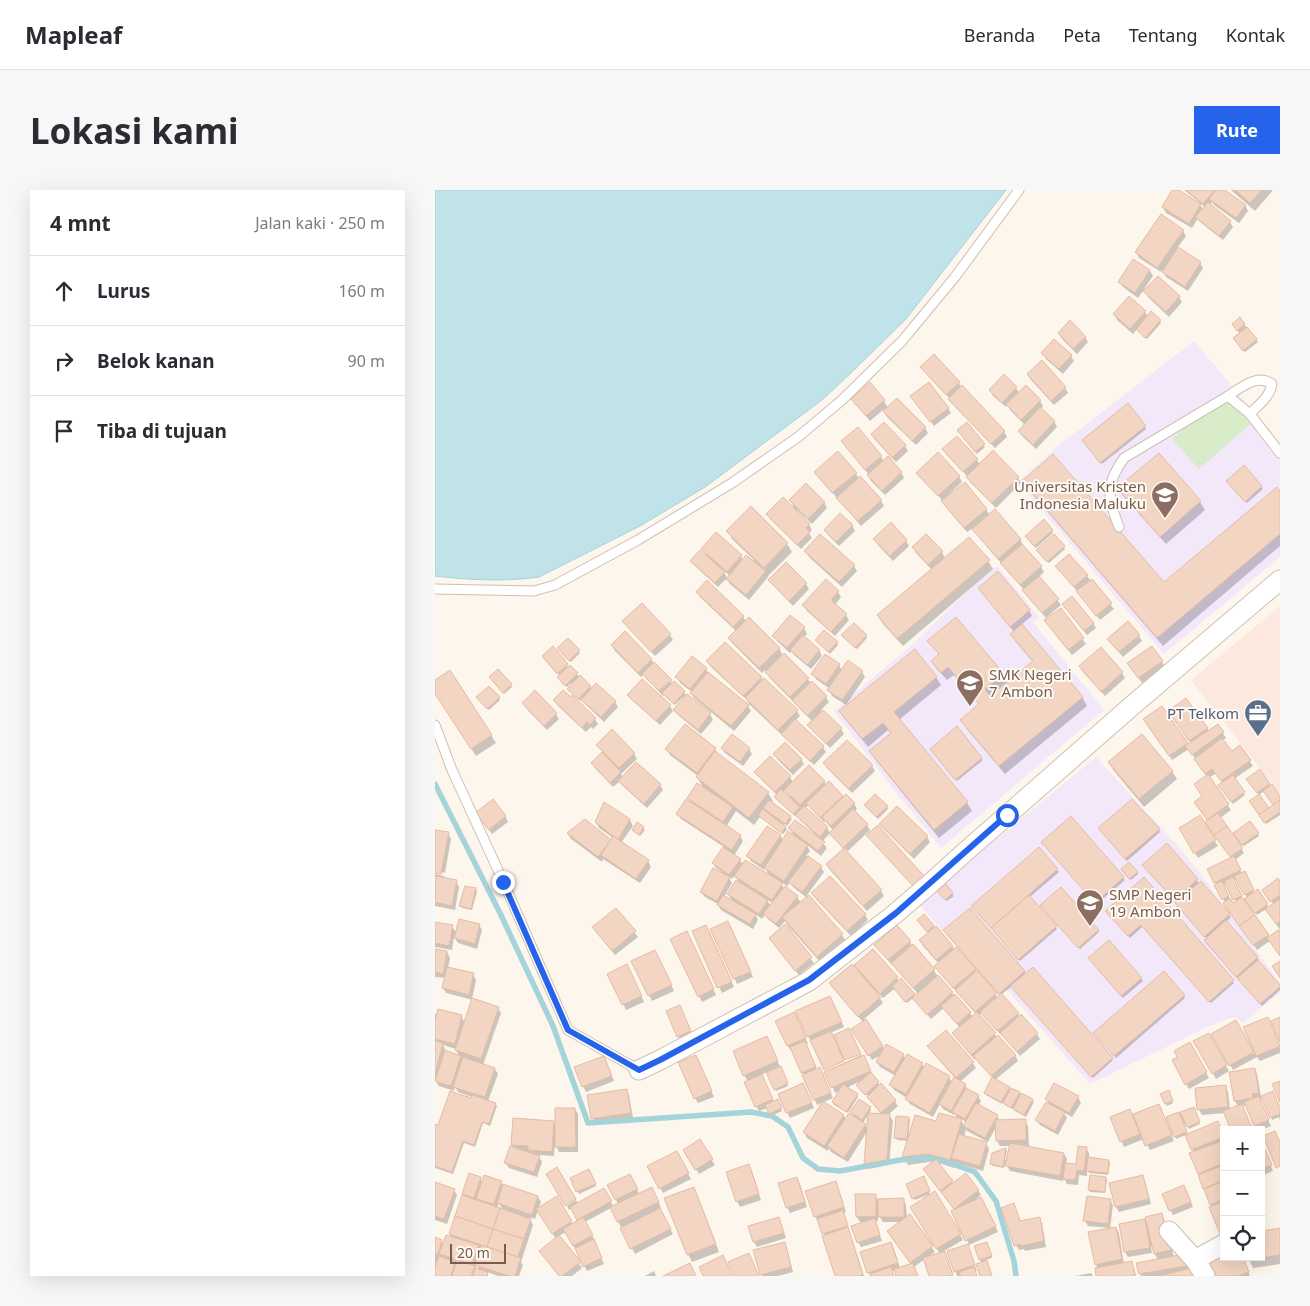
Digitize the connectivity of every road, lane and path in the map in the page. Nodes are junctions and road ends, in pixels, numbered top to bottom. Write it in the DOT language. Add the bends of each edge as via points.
graph roads {
  1 [pos="1019,190"];
  2 [pos="1227,396"];
  3 [pos="1250,414"];
  4 [pos="1280,453"];
  5 [pos="1119,528"];
  6 [pos="1280,580"];
  7 [pos="435,589"];
  8 [pos="435,725"];
  9 [pos="639,1070"];
  10 [pos="1169,1231"];
  11 [pos="1220,1246"];
  12 [pos="1200,1269"];
  1 -- 7 [label="lane" via="902,342 798,437 733,483 555,585 534,591"];
  2 -- 3 [label="lane"];
  2 -- 3 [label="lane" via="1255,380 1267,380 1271,389"];
  2 -- 5 [label="lane" via="1124,458 1115,469 1110,487 1110,504"];
  3 -- 4 [label="lane"];
  6 -- 9 [label="street" via="896,913 837,959 781,996"];
  8 -- 9 [label="lane" via="568,1030"];
  10 -- 12 [label="street"];
  11 -- 12 [label="street" via="1202,1256"];
}
